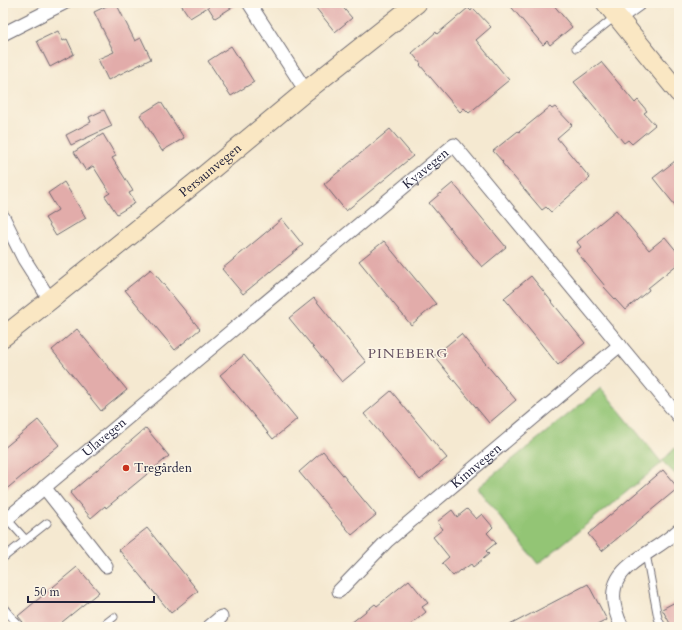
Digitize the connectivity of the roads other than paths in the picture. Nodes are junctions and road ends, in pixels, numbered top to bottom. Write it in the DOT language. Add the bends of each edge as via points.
graph roads {
  1 [pos="64,3"];
  2 [pos="249,3"];
  3 [pos="417,3"];
  4 [pos="640,3"];
  5 [pos="613,13"];
  6 [pos="3,34"];
  7 [pos="576,48"];
  8 [pos="306,91"];
  9 [pos="679,93"];
  10 [pos="3,217"];
  11 [pos="50,300"];
  12 [pos="3,337"];
  13 [pos="620,345"];
  14 [pos="164,387"];
  15 [pos="679,417"];
  16 [pos="44,486"];
  17 [pos="5,520"];
  18 [pos="47,523"];
  19 [pos="679,530"];
  20 [pos="26,540"];
  21 [pos="646,554"];
  22 [pos="3,558"];
  23 [pos="106,566"];
  24 [pos="339,591"];
  25 [pos="3,607"];
  26 [pos="114,617"];
  27 [pos="221,617"];
  28 [pos="20,627"];
  29 [pos="101,627"];
  30 [pos="209,627"];
  31 [pos="622,627"];
  32 [pos="662,627"];
  1 -- 6 [label="street"];
  2 -- 8 [label="street"];
  3 -- 8 [label="street, Persaunvegen"];
  4 -- 5 [label="street"];
  5 -- 7 [label="lane"];
  5 -- 9 [label="street"];
  8 -- 11 [label="street, Persaunvegen"];
  10 -- 11 [label="street" via="24,259"];
  11 -- 12 [label="street, Persaunvegen"];
  13 -- 14 [label="street, Kyavegen" via="454,145"];
  13 -- 15 [label="street, Kyavegen"];
  13 -- 24 [label="street, Kinnvegen" via="386,541"];
  14 -- 16 [label="street, Ulavegen"];
  16 -- 17 [label="street, Ulavegen"];
  16 -- 23 [label="street"];
  17 -- 20 [label="lane"];
  18 -- 20 [label="lane"];
  19 -- 21 [label="street"];
  20 -- 22 [label="lane"];
  21 -- 31 [label="street" via="623,571 616,581 613,592 614,604"];
  21 -- 32 [label="lane"];
  25 -- 28 [label="lane"];
  26 -- 29 [label="lane"];
  27 -- 30 [label="street"];
}
